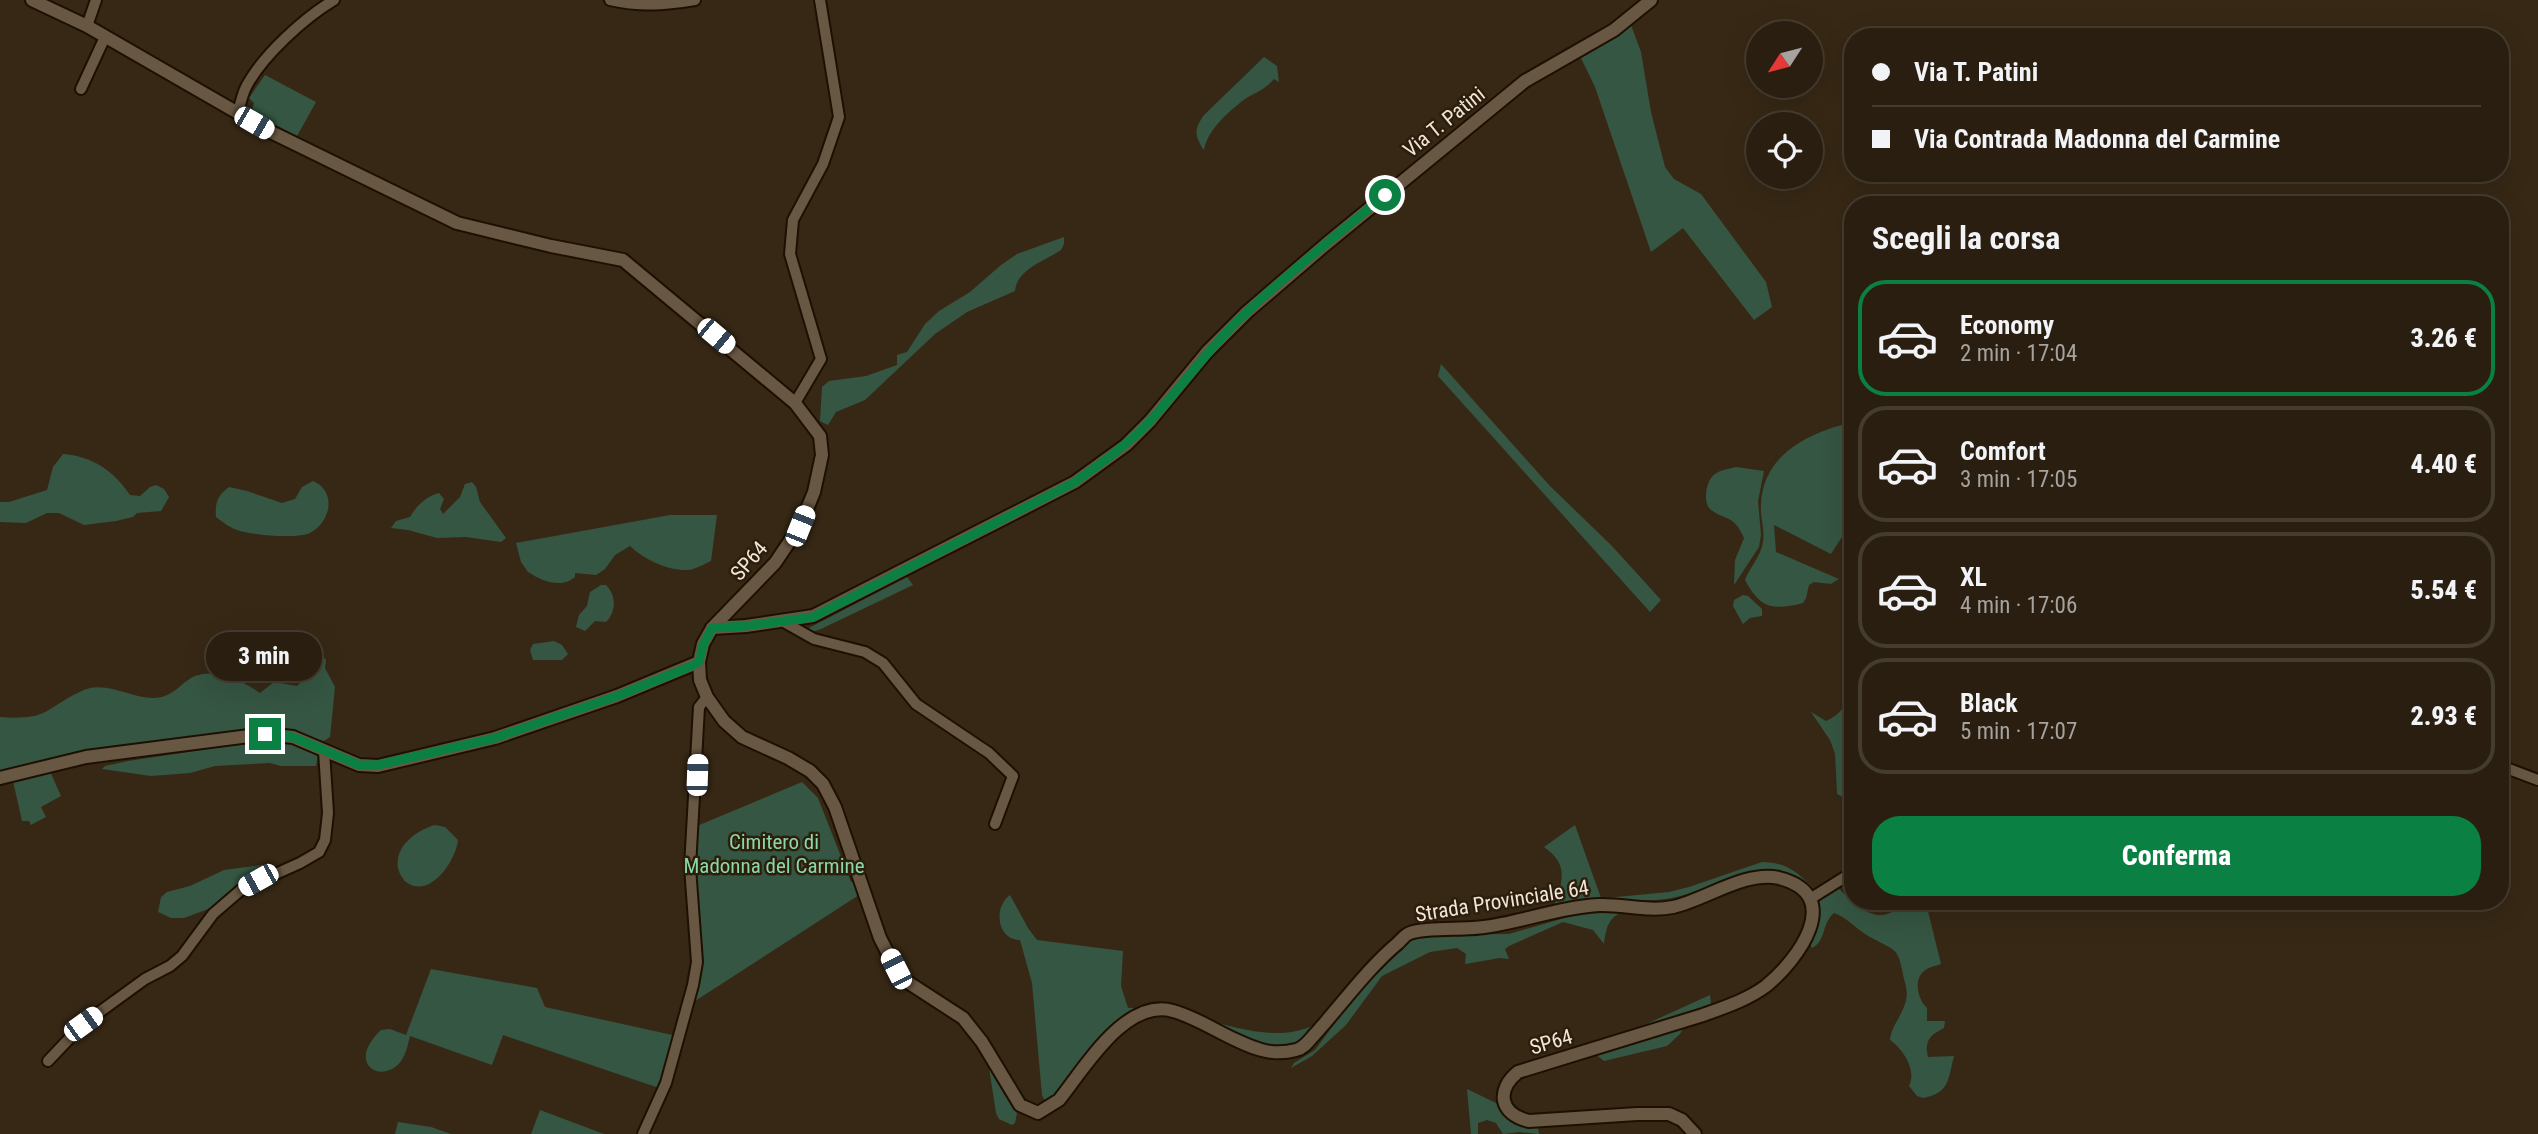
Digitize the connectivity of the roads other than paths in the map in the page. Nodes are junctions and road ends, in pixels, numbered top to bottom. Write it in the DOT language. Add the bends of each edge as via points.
graph roads {
  1 [pos="32,0"];
  2 [pos="96,0"];
  3 [pos="334,0"];
  4 [pos="610,0"];
  5 [pos="695,0"];
  6 [pos="820,0"];
  7 [pos="1651,0"];
  8 [pos="87,26"];
  9 [pos="105,37"];
  10 [pos="81,89"];
  11 [pos="238,113"];
  12 [pos="795,403"];
  13 [pos="782,621"];
  14 [pos="712,628"];
  15 [pos="699,662"];
  16 [pos="707,696"];
  17 [pos="324,751"];
  18 [pos="2509,769"];
  19 [pos="0,778"];
  20 [pos="2538,780"];
  21 [pos="995,824"];
  22 [pos="1844,878"];
  23 [pos="1810,899"];
  24 [pos="48,1061"];
  25 [pos="643,1134"];
  26 [pos="1695,1134"];
  1 -- 8 [label="street, SP64"];
  2 -- 8 [label="street"];
  3 -- 11 [label="street" via="257,68"];
  4 -- 5 [label="street" via="635,6"];
  6 -- 12 [label="street" via="839,117 823,164 793,219 790,254 821,359"];
  7 -- 13 [label="street, Via T. Patini" via="1614,30 1525,81 1325,245 1207,352 1126,445 1075,482 813,617"];
  8 -- 9 [label="street, SP64"];
  9 -- 10 [label="street"];
  9 -- 11 [label="street, SP64"];
  11 -- 12 [label="street, SP64" via="457,223 623,260"];
  12 -- 14 [label="street, SP64 / SP64" via="820,436 822,455 814,492 800,526 775,563"];
  13 -- 14 [label="street, Via T. Patini"];
  13 -- 21 [label="street" via="814,639 865,652 883,663 916,704 1009,770 1013,776"];
  14 -- 15 [label="street, SP64 / SP64"];
  15 -- 16 [label="street, Strada Provinciale 64"];
  15 -- 17 [label="street" via="495,738 400,762 359,765"];
  16 -- 23 [label="street, Strada Provinciale 64" via="742,737 788,758 823,784 880,938 896,969 906,981 963,1018 1020,1105 1038,1113 1059,1100 1111,1035 1145,1011 1172,1010 1253,1048 1277,1054 1301,1049 1386,953 1410,933 1484,928 1598,905 1655,909 1759,877 1794,884"];
  16 -- 25 [label="street" via="699,708 690,867 697,962 666,1083"];
  17 -- 19 [label="street" via="293,737 265,734 86,757"];
  17 -- 24 [label="street" via="328,813 319,852 242,889 214,914 182,956 83,1024"];
  18 -- 20 [label="street"];
  22 -- 23 [label="street"];
  23 -- 26 [label="street, SP64 / SP64" via="1814,920 1809,932 1779,974 1755,993 1732,1005 1518,1072 1503,1093 1509,1110 1520,1119 1669,1114"];
}
